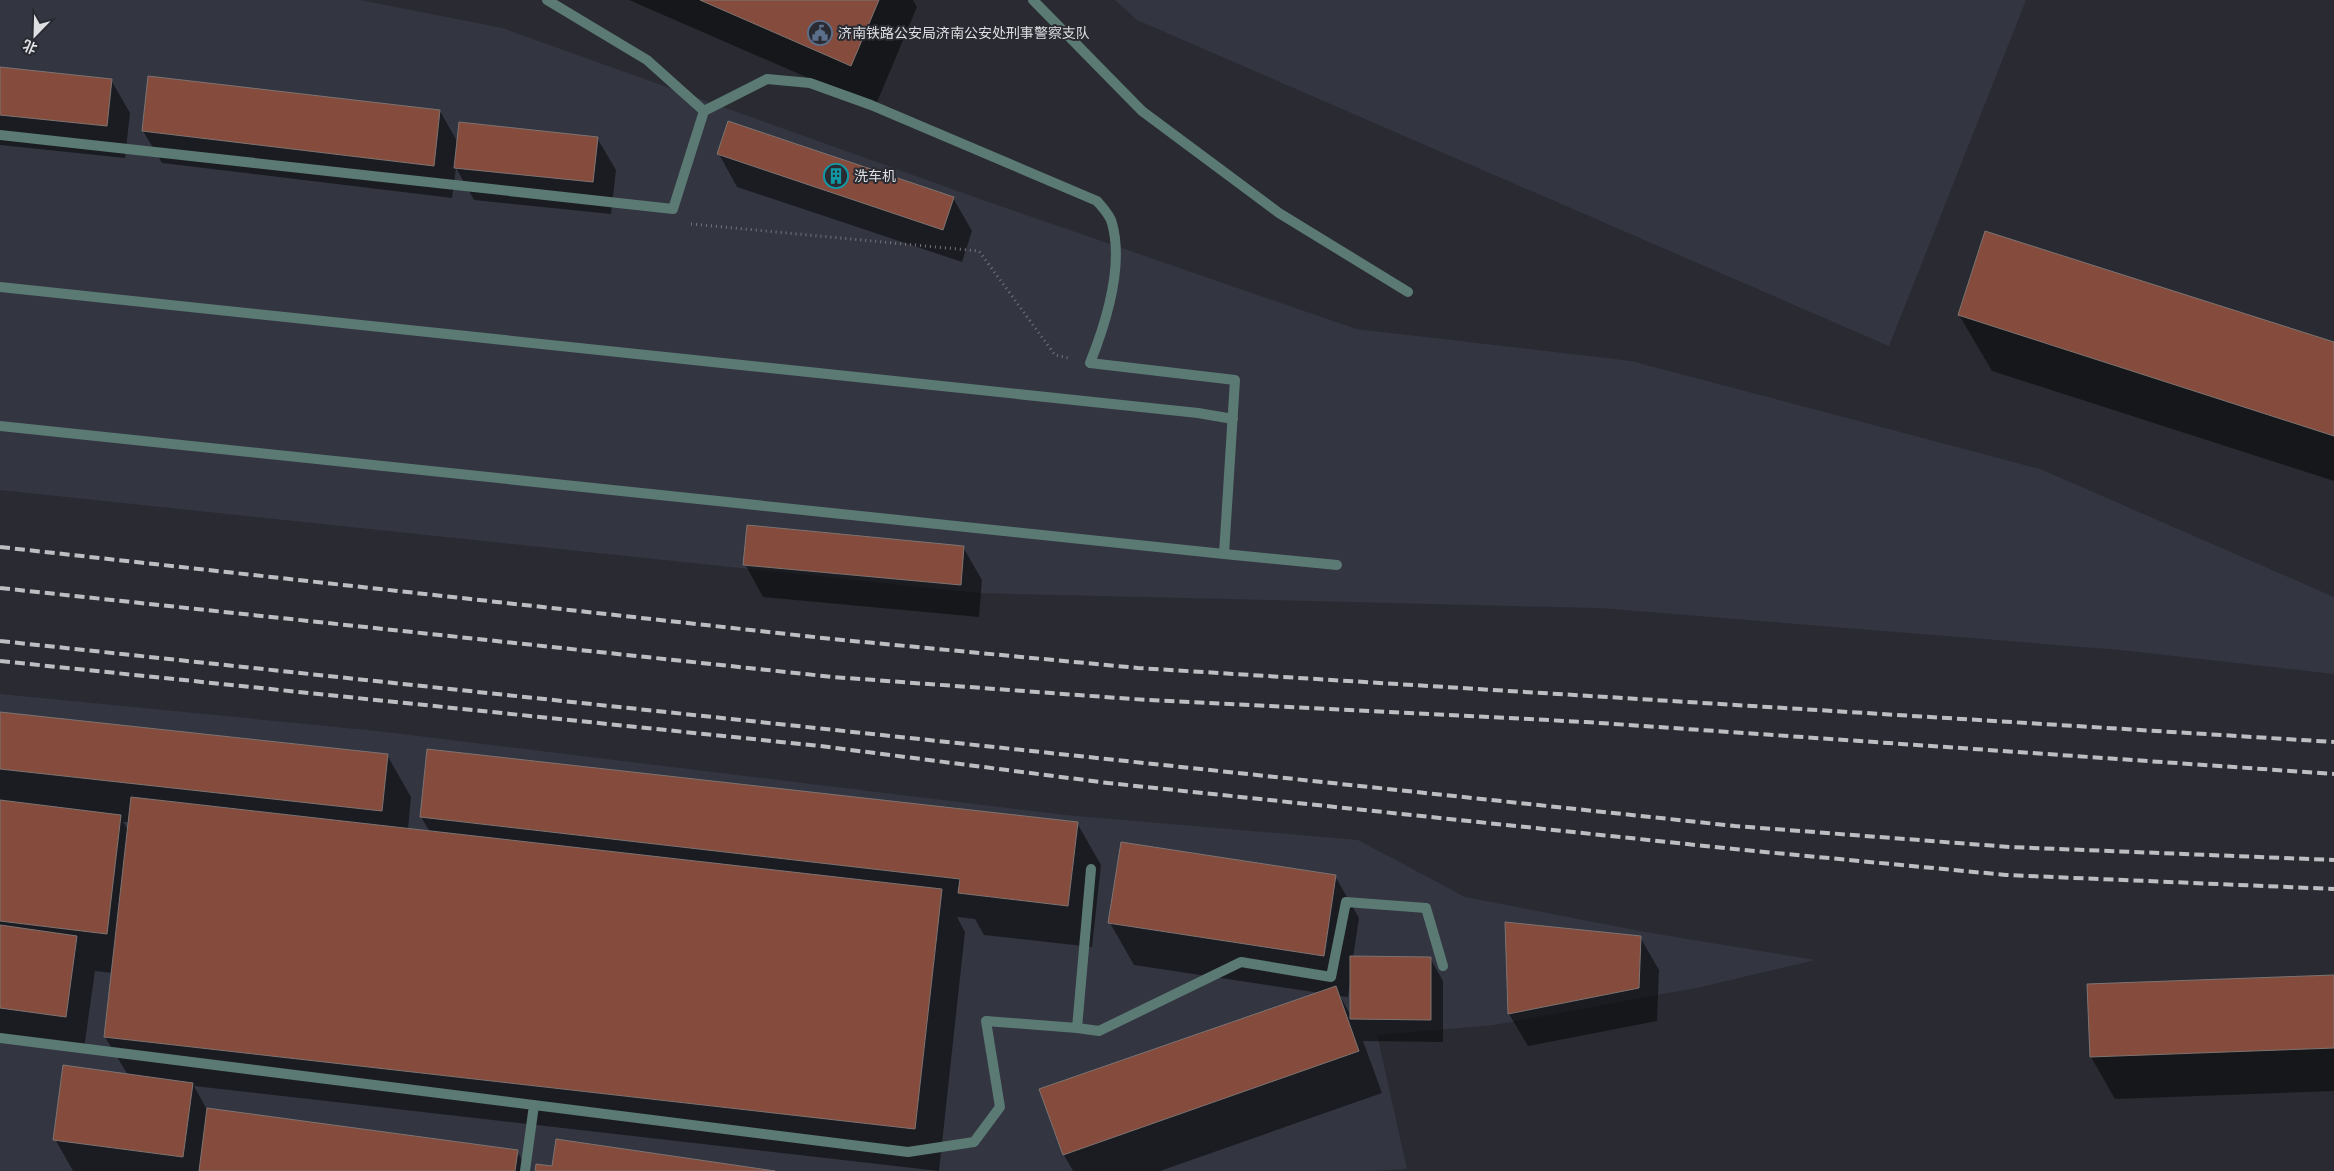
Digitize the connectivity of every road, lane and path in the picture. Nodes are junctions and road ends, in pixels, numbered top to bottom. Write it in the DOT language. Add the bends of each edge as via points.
graph roads {
  1 [pos="546,0"];
  2 [pos="1032,0"];
  3 [pos="704,111"];
  4 [pos="0,135"];
  5 [pos="673,209"];
  6 [pos="0,287"];
  7 [pos="1408,292"];
  8 [pos="1090,363"];
  9 [pos="1233,419"];
  10 [pos="0,426"];
  11 [pos="1224,554"];
  12 [pos="1337,565"];
  13 [pos="1091,869"];
  14 [pos="1443,966"];
  15 [pos="1077,1028"];
  16 [pos="0,1038"];
  17 [pos="534,1105"];
  18 [pos="525,1171"];
  1 -- 3 [label="street" via="647,60"];
  2 -- 7 [label="street" via="1142,110 1279,213"];
  3 -- 5 [label="street"];
  3 -- 8 [label="street" via="766,79 810,84 871,105 1097,200 1112,221 1116,256 1113,288"];
  4 -- 5 [label="street"];
  5 -- 8 [label="path" via="693,226 979,251 1055,355"];
  6 -- 9 [label="street"];
  8 -- 9 [label="street" via="1236,380"];
  9 -- 11 [label="street"];
  10 -- 11 [label="street"];
  11 -- 12 [label="street"];
  13 -- 15 [label="street"];
  14 -- 15 [label="street" via="1426,908 1346,902 1330,977 1242,962 1099,1031"];
  15 -- 17 [label="street" via="986,1020 1000,1107 974,1142 908,1152"];
  16 -- 17 [label="street"];
  17 -- 18 [label="street"];
}
